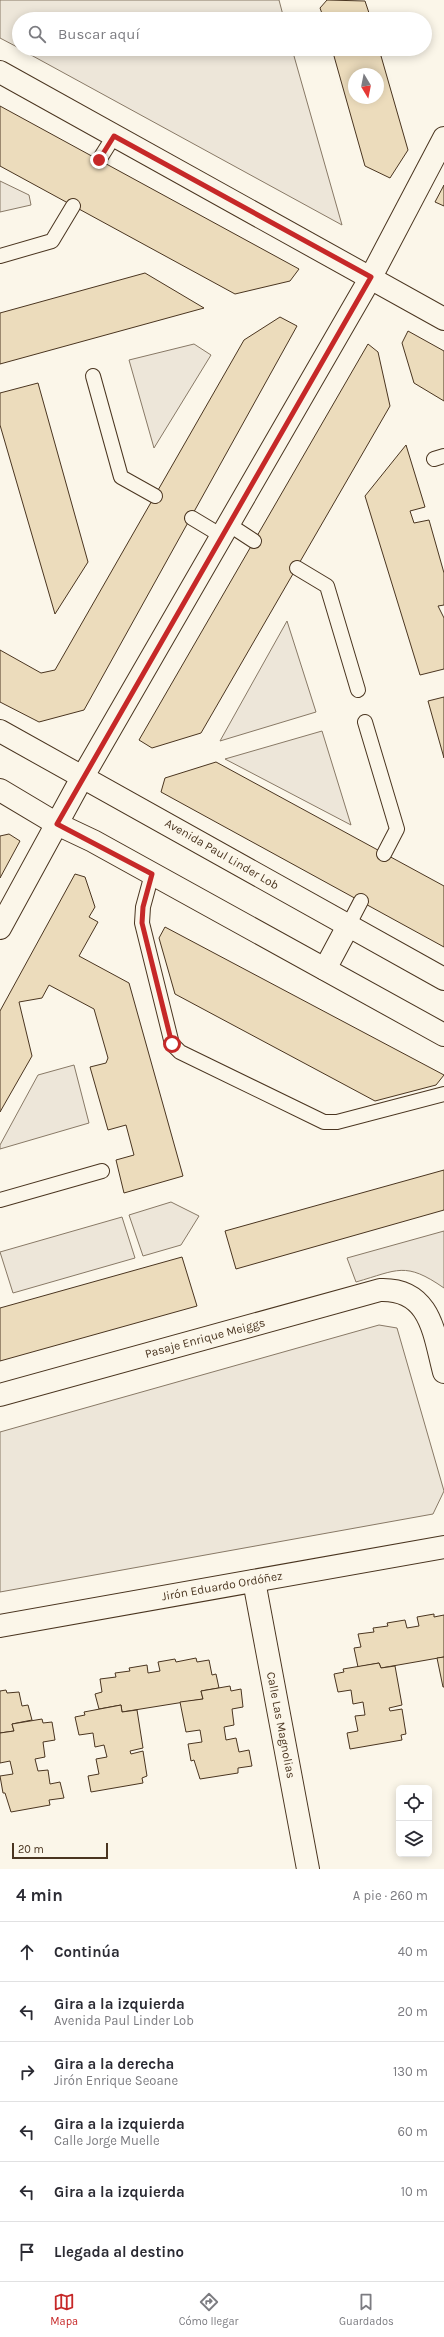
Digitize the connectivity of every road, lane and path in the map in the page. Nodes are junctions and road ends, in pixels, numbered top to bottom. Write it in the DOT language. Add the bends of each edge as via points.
graph roads {
  1 [pos="0,72"];
  2 [pos="114,136"];
  3 [pos="444,138"];
  4 [pos="99,160"];
  5 [pos="73,206"];
  6 [pos="0,256"];
  7 [pos="371,277"];
  8 [pos="444,319"];
  9 [pos="93,376"];
  10 [pos="155,496"];
  11 [pos="192,518"];
  12 [pos="225,530"];
  13 [pos="254,541"];
  14 [pos="297,568"];
  15 [pos="358,690"];
  16 [pos="365,722"];
  17 [pos="0,731"];
  18 [pos="83,776"];
  19 [pos="0,790"];
  20 [pos="57,824"];
  21 [pos="384,854"];
  22 [pos="152,874"];
  23 [pos="361,901"];
  24 [pos="348,926"];
  25 [pos="0,928"];
  26 [pos="325,969"];
  27 [pos="444,979"];
  28 [pos="444,1035"];
  29 [pos="444,1094"];
  30 [pos="102,1171"];
  31 [pos="0,1200"];
  32 [pos="444,1372"];
  33 [pos="0,1395"];
  34 [pos="444,1547"];
  35 [pos="254,1581"];
  36 [pos="0,1626"];
  37 [pos="308,1869"];
  1 -- 2 [label="street"];
  2 -- 4 [label="lane"];
  2 -- 7 [label="street"];
  3 -- 7 [label="street"];
  5 -- 6 [label="lane" via="52,240"];
  7 -- 8 [label="street"];
  7 -- 12 [label="street"];
  9 -- 10 [label="lane" via="121,476"];
  11 -- 12 [label="lane"];
  12 -- 13 [label="lane"];
  12 -- 18 [label="street"];
  14 -- 15 [label="lane" via="327,586"];
  16 -- 21 [label="lane" via="397,829"];
  17 -- 18 [label="street, Avenida Paul Linder Lob"];
  18 -- 20 [label="street"];
  18 -- 24 [label="street, Avenida Paul Linder Lob"];
  19 -- 20 [label="street"];
  20 -- 22 [label="street"];
  20 -- 25 [label="street"];
  22 -- 26 [label="street"];
  22 -- 29 [label="lane" via="143,907 142,923 172,1044 180,1052 324,1122 337,1122"];
  23 -- 24 [label="lane"];
  24 -- 26 [label="street"];
  24 -- 27 [label="street, Avenida Paul Linder Lob"];
  26 -- 28 [label="street"];
  30 -- 31 [label="lane"];
  32 -- 33 [label="street, Pasaje Enrique Meiggs" via="429,1317 410,1295 393,1289 380,1290"];
  34 -- 35 [label="street, Jirón Eduardo Ordóñez"];
  35 -- 36 [label="street, Jirón Eduardo Ordóñez"];
  35 -- 37 [label="street, Calle Las Magnolias"];
}
